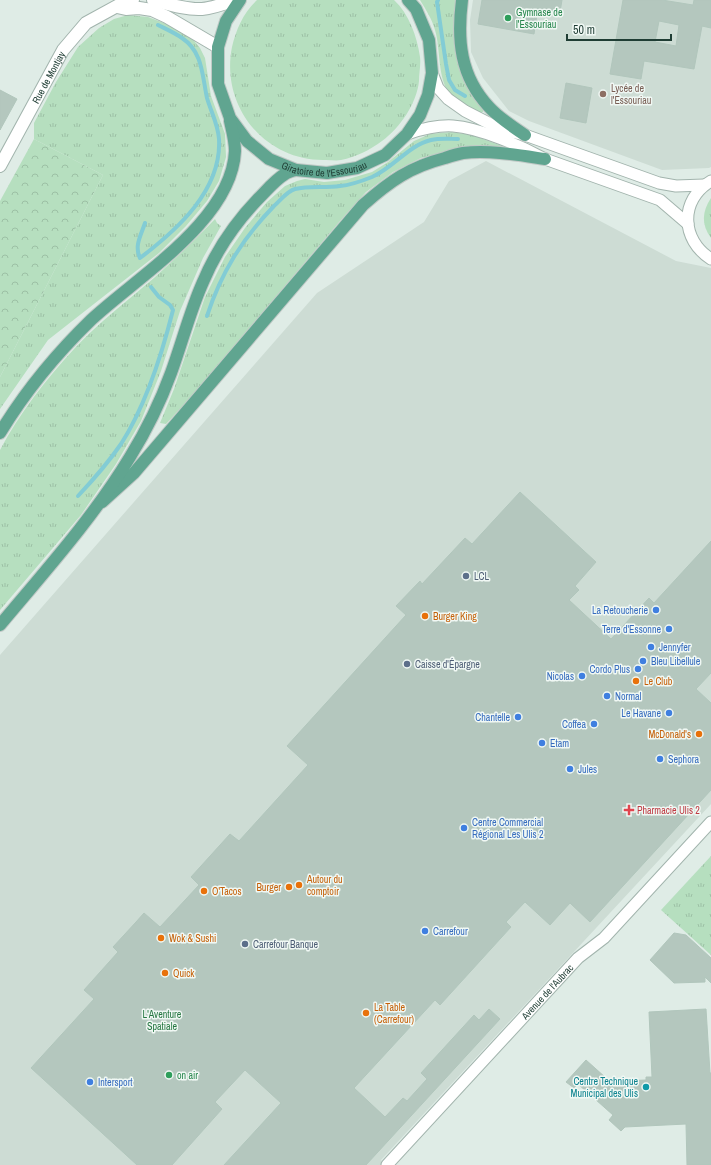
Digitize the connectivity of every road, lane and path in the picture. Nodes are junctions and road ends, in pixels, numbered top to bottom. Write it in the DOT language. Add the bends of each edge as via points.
graph roads {
  1 [pos="133,0"];
  2 [pos="153,0"];
  3 [pos="235,0"];
  4 [pos="240,0"];
  5 [pos="408,0"];
  6 [pos="462,0"];
  7 [pos="117,7"];
  8 [pos="218,47"];
  9 [pos="432,73"];
  10 [pos="230,118"];
  11 [pos="408,134"];
  12 [pos="525,136"];
  13 [pos="545,159"];
  14 [pos="0,166"];
  15 [pos="296,170"];
  16 [pos="707,183"];
  17 [pos="688,224"];
  18 [pos="711,259"];
  19 [pos="0,433"];
  20 [pos="102,502"];
  21 [pos="0,625"];
  22 [pos="711,822"];
  23 [pos="387,1165"];
  1 -- 7 [label="street, Rue de Montjay" via="128,0"];
  2 -- 3 [label="street" via="201,9"];
  4 -- 8 [label="main road, Giratoire de l'Essouriau" via="226,21"];
  5 -- 9 [label="main road, Giratoire de l'Essouriau" via="416,9 429,40"];
  6 -- 12 [label="main road" via="459,21 460,50 476,92 489,108"];
  7 -- 8 [label="street" via="152,10"];
  7 -- 14 [label="street, Rue de Montjay" via="86,24 63,50"];
  8 -- 10 [label="main road, Giratoire de l'Essouriau" via="218,84"];
  9 -- 11 [label="main road, Giratoire de l'Essouriau" via="428,95 420,115"];
  9 -- 12 [label="street" via="438,88 465,111 502,130"];
  10 -- 15 [label="main road, Giratoire de l'Essouriau" via="247,141 269,159"];
  10 -- 19 [label="main road" via="235,150 230,177 217,202 199,225 161,262 92,319 53,359 18,403"];
  11 -- 13 [label="street" via="436,127 470,128"];
  11 -- 15 [label="main road, Giratoire de l'Essouriau" via="385,155 357,168 327,174"];
  12 -- 16 [label="street" via="659,184 676,186"];
  13 -- 17 [label="street" via="660,200"];
  13 -- 20 [label="main road" via="489,152 461,153 408,171 384,186 358,211 134,473"];
  15 -- 20 [label="main road" via="284,174 246,212 215,257 203,282 160,401 144,434"];
  16 -- 17 [label="street" via="694,196"];
  17 -- 18 [label="street" via="695,245 702,254"];
  20 -- 21 [label="main road"];
  22 -- 23 [label="street, Avenue de l'Aubrac" via="604,938 578,958"];
}
